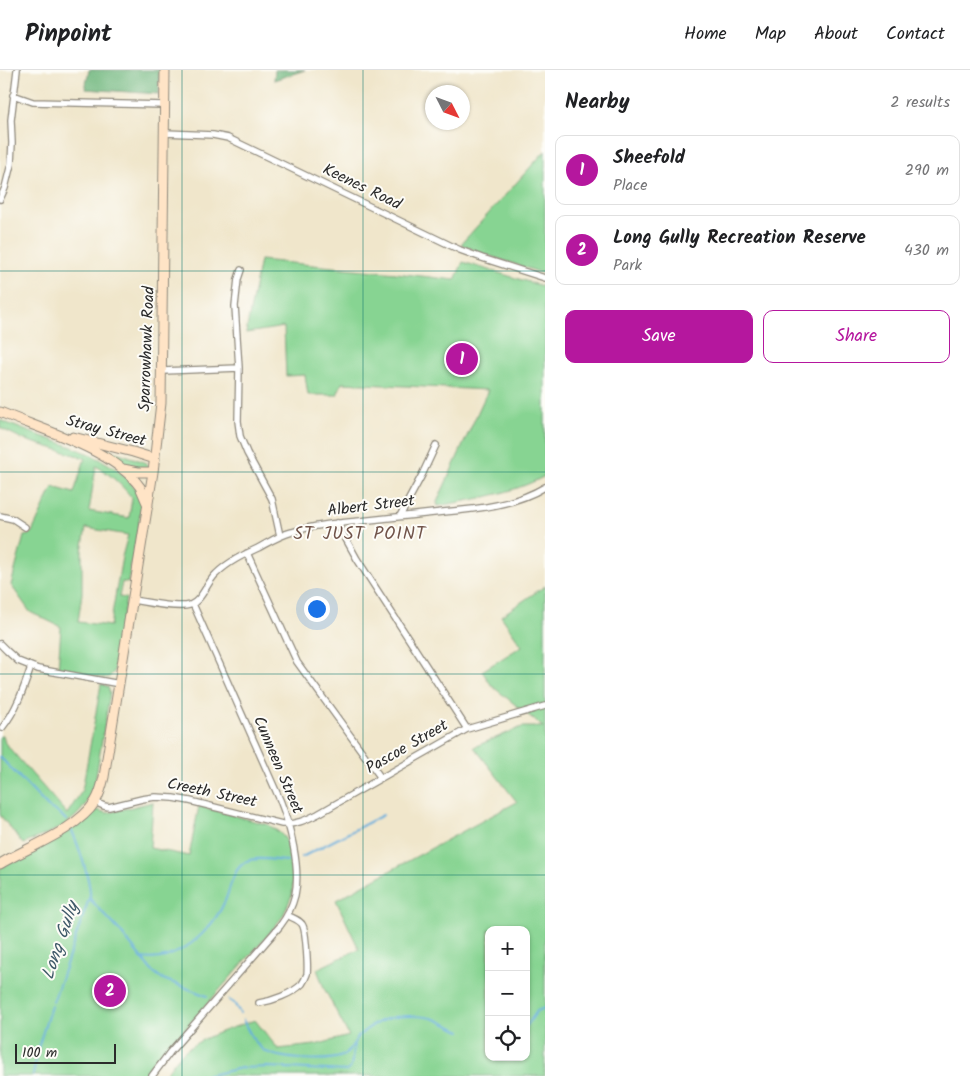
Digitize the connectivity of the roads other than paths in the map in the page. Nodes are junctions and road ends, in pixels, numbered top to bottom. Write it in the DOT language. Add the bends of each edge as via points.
graph roads {
  1 [pos="17,70"];
  2 [pos="165,70"];
  3 [pos="13,95"];
  4 [pos="165,105"];
  5 [pos="165,133"];
  6 [pos="0,199"];
  7 [pos="241,270"];
  8 [pos="545,278"];
  9 [pos="239,368"];
  10 [pos="163,371"];
  11 [pos="0,412"];
  12 [pos="50,432"];
  13 [pos="436,445"];
  14 [pos="155,459"];
  15 [pos="121,468"];
  16 [pos="153,472"];
  17 [pos="545,487"];
  18 [pos="148,505"];
  19 [pos="0,516"];
  20 [pos="400,516"];
  21 [pos="338,523"];
  22 [pos="25,527"];
  23 [pos="280,536"];
  24 [pos="247,553"];
  25 [pos="133,600"];
  26 [pos="192,604"];
  27 [pos="0,644"];
  28 [pos="31,667"];
  29 [pos="120,684"];
  30 [pos="545,706"];
  31 [pos="2,728"];
  32 [pos="467,729"];
  33 [pos="381,778"];
  34 [pos="95,802"];
  35 [pos="289,825"];
  36 [pos="0,864"];
  37 [pos="287,916"];
  38 [pos="259,1003"];
  39 [pos="152,1076"];
  1 -- 3 [label="street"];
  2 -- 4 [label="main road, Sparrowhawk Road"];
  3 -- 4 [label="street" via="33,102"];
  3 -- 6 [label="street" via="11,164"];
  4 -- 5 [label="main road, Sparrowhawk Road"];
  5 -- 8 [label="street, Keenes Road" via="228,138 460,250"];
  5 -- 10 [label="main road, Sparrowhawk Road"];
  7 -- 9 [label="street" via="235,306"];
  9 -- 10 [label="street"];
  9 -- 23 [label="street" via="240,436 272,499"];
  10 -- 14 [label="main road, Sparrowhawk Road"];
  11 -- 12 [label="main road, Stray Street"];
  12 -- 14 [label="main road, Stray Street"];
  12 -- 15 [label="main road, Stray Street" via="88,448"];
  13 -- 20 [label="street"];
  14 -- 16 [label="main road, Sparrowhawk Road"];
  15 -- 16 [label="main road"];
  15 -- 18 [label="main road, Stray Street" via="144,494"];
  16 -- 18 [label="main road, Sparrowhawk Road"];
  17 -- 20 [label="street, Albert Street" via="529,496 499,504"];
  18 -- 25 [label="main road, Sparrowhawk Road"];
  19 -- 22 [label="street"];
  20 -- 21 [label="street, Albert Street"];
  21 -- 23 [label="street, Albert Street" via="304,528"];
  21 -- 32 [label="street" via="354,554"];
  23 -- 24 [label="street, Albert Street"];
  24 -- 26 [label="street, Albert Street" via="215,575"];
  24 -- 33 [label="street" via="297,662"];
  25 -- 26 [label="street" via="179,606"];
  25 -- 29 [label="main road, Sparrowhawk Road"];
  26 -- 35 [label="street, Cunneen Street"];
  27 -- 28 [label="street" via="18,661"];
  28 -- 29 [label="street"];
  28 -- 31 [label="street" via="14,710"];
  29 -- 34 [label="main road, Sparrowhawk Road" via="104,777"];
  30 -- 32 [label="street, Pascoe Street"];
  32 -- 33 [label="street, Pascoe Street"];
  33 -- 35 [label="street, Pascoe Street" via="318,814"];
  34 -- 35 [label="street, Creeth Street" via="109,807 155,797 173,798"];
  34 -- 36 [label="main road" via="72,825"];
  35 -- 37 [label="street, Cunneen Street" via="297,879 295,896"];
  37 -- 38 [label="street" via="304,927 307,976 294,990"];
  37 -- 39 [label="street, Cunneen Street"];
}
